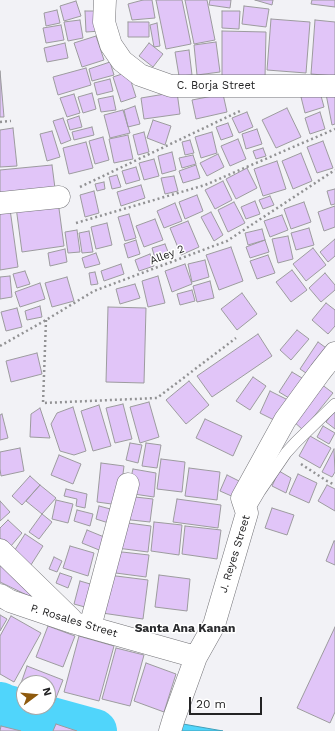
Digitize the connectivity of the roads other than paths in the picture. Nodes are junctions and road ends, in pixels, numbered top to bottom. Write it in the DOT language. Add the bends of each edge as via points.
graph roads {
  1 [pos="105,0"];
  2 [pos="335,86"];
  3 [pos="68,193"];
  4 [pos="0,203"];
  5 [pos="335,353"];
  6 [pos="335,404"];
  7 [pos="128,484"];
  8 [pos="247,513"];
  9 [pos="0,550"];
  10 [pos="0,595"];
  11 [pos="82,625"];
  12 [pos="196,657"];
  13 [pos="172,725"];
  1 -- 2 [label="street, C. Borja Street" via="104,22 112,45 122,61 140,76 171,86"];
  3 -- 4 [label="street"];
  5 -- 8 [label="street" via="285,420 242,498"];
  6 -- 8 [label="lane, J. Reyes Street" via="286,453"];
  7 -- 11 [label="street"];
  8 -- 12 [label="street, J. Reyes Street" via="214,625"];
  9 -- 11 [label="street"];
  10 -- 11 [label="street, P. Rosales Street" via="10,601"];
  11 -- 12 [label="street, P. Rosales Street"];
  12 -- 13 [label="street, J. Reyes Street"];
}
